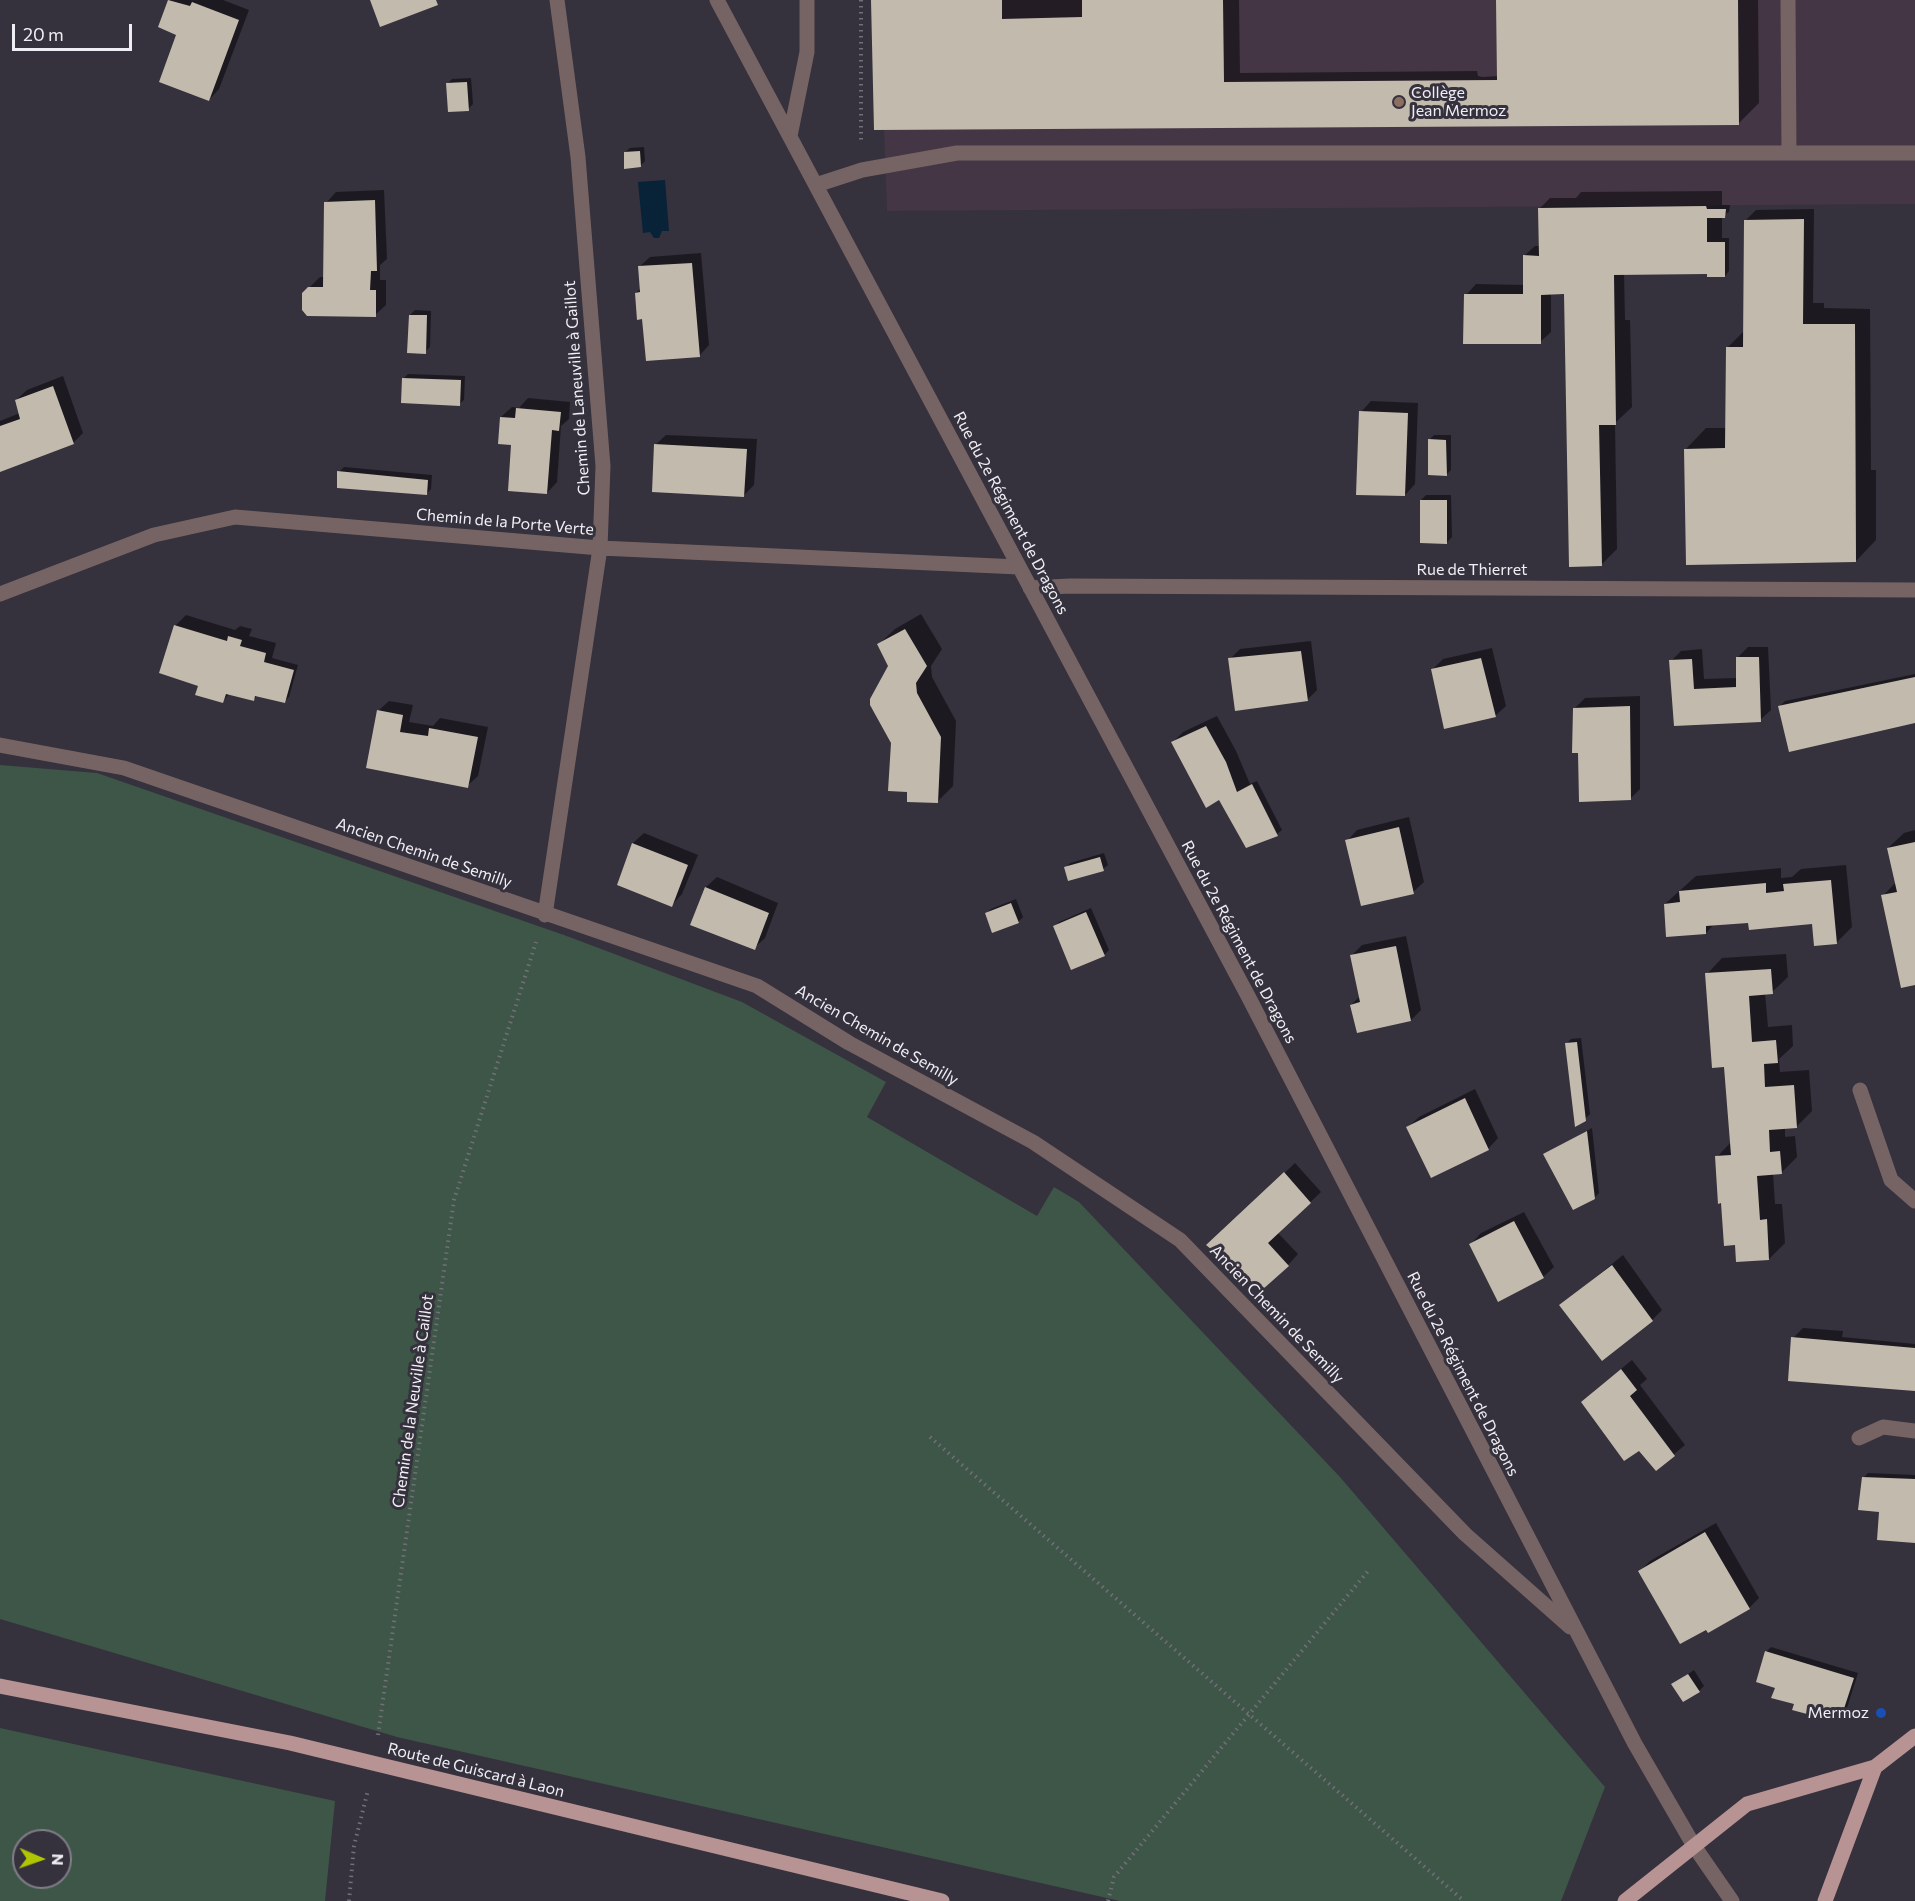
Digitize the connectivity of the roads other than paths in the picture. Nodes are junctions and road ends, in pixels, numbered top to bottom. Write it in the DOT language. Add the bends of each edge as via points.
graph roads {
  1 [pos="556,0"];
  2 [pos="717,0"];
  3 [pos="807,0"];
  4 [pos="1788,0"];
  5 [pos="790,136"];
  6 [pos="1789,153"];
  7 [pos="1915,153"];
  8 [pos="816,185"];
  9 [pos="600,548"];
  10 [pos="1019,567"];
  11 [pos="1030,588"];
  12 [pos="1915,590"];
  13 [pos="0,594"];
  14 [pos="0,745"];
  15 [pos="545,915"];
  16 [pos="1860,1090"];
  17 [pos="1915,1201"];
  18 [pos="1915,1431"];
  19 [pos="1859,1438"];
  20 [pos="1576,1632"];
  21 [pos="0,1686"];
  22 [pos="1915,1736"];
  23 [pos="1875,1767"];
  24 [pos="1694,1846"];
  25 [pos="1732,1900"];
  26 [pos="942,1901"];
  27 [pos="1625,1901"];
  28 [pos="1825,1901"];
  1 -- 9 [label="street, Chemin de Laneuville à Gaillot" via="578,157 602,454"];
  2 -- 5 [label="street, Rue du 2e Régiment de Dragons"];
  3 -- 5 [label="street" via="807,52"];
  4 -- 6 [label="street"];
  5 -- 8 [label="street, Rue du 2e Régiment de Dragons"];
  6 -- 7 [label="street"];
  6 -- 8 [label="street" via="957,153 862,170"];
  8 -- 10 [label="street, Rue du 2e Régiment de Dragons"];
  9 -- 10 [label="street, Chemin de la Porte Verte"];
  9 -- 13 [label="street, Chemin de la Porte Verte" via="235,517 154,535"];
  9 -- 15 [label="street, Chemin de Laneuville à Gaillot"];
  10 -- 11 [label="street, Rue du 2e Régiment de Dragons"];
  11 -- 12 [label="street, Rue de Thierret"];
  11 -- 20 [label="street, Rue du 2e Régiment de Dragons" via="1248,996"];
  14 -- 15 [label="street, Ancien Chemin de Semilly" via="124,768"];
  15 -- 20 [label="street, Ancien Chemin de Semilly" via="757,986 849,1043 1033,1142 1180,1240 1465,1534"];
  16 -- 17 [label="street" via="1891,1180"];
  18 -- 19 [label="street" via="1882,1427"];
  20 -- 24 [label="street, Rue du 2e Régiment de Dragons"];
  21 -- 26 [label="main road, Route de Guiscard à Laon" via="290,1743"];
  22 -- 23 [label="main road"];
  23 -- 24 [label="main road" via="1747,1804"];
  23 -- 28 [label="main road"];
  24 -- 25 [label="street, Rue du 2e Régiment de Dragons"];
  24 -- 27 [label="main road"];
}
